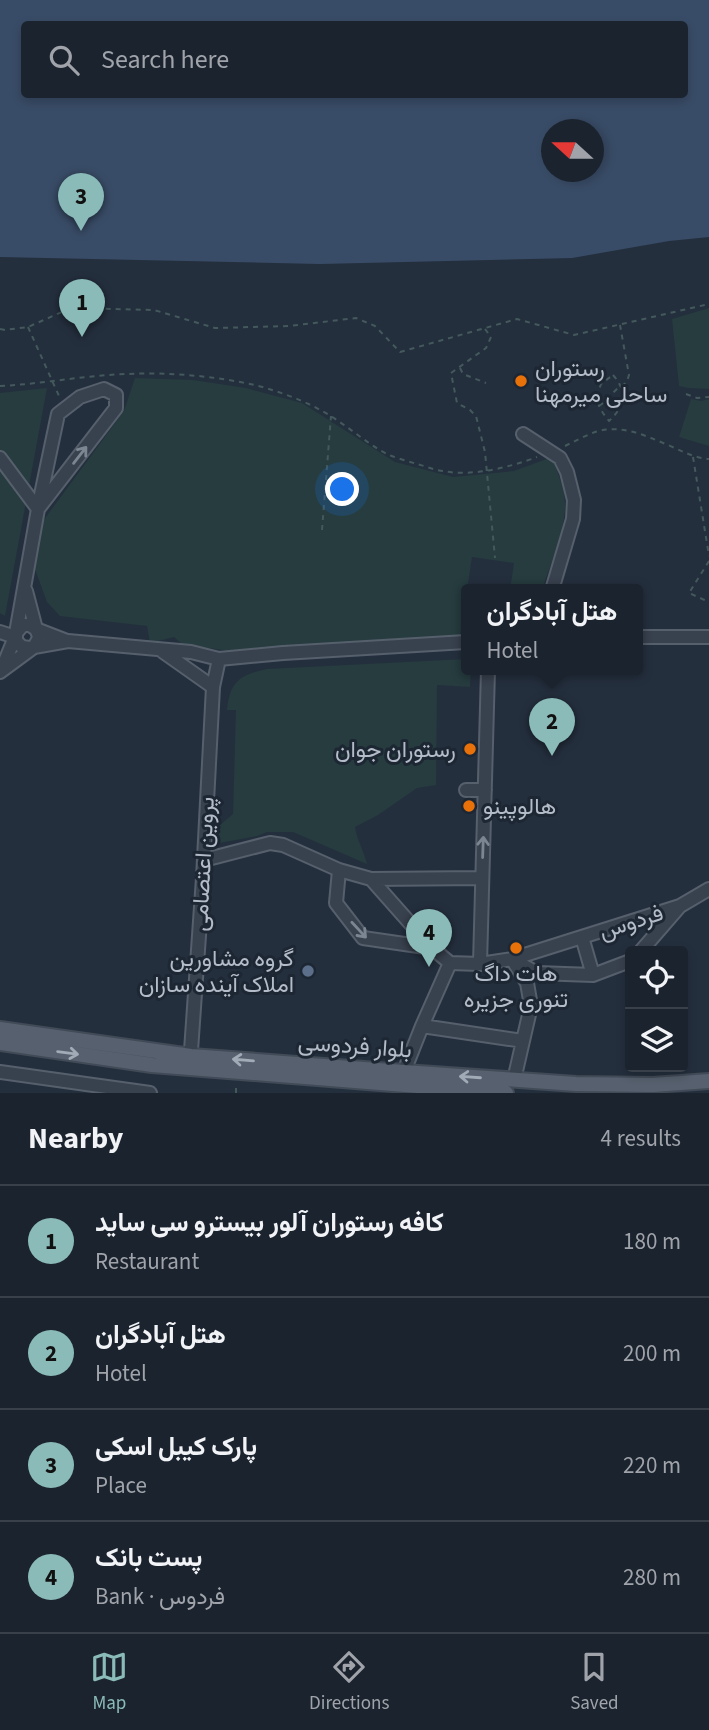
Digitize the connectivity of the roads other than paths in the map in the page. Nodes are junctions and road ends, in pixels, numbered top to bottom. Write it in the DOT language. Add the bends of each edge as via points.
graph roads {
  1 [pos="523,434"];
  2 [pos="0,458"];
  3 [pos="38,509"];
  4 [pos="554,584"];
  5 [pos="25,587"];
  6 [pos="36,629"];
  7 [pos="0,632"];
  8 [pos="15,635"];
  9 [pos="643,637"];
  10 [pos="709,638"];
  11 [pos="68,641"];
  12 [pos="461,642"];
  13 [pos="32,647"];
  14 [pos="159,649"];
  15 [pos="219,659"];
  16 [pos="0,672"];
  17 [pos="488,675"];
  18 [pos="213,687"];
  19 [pos="466,790"];
  20 [pos="485,790"];
  21 [pos="204,860"];
  22 [pos="339,870"];
  23 [pos="482,878"];
  24 [pos="371,879"];
  25 [pos="709,889"];
  26 [pos="680,906"];
  27 [pos="582,937"];
  28 [pos="645,946"];
  29 [pos="432,948"];
  30 [pos="512,959"];
  31 [pos="450,963"];
  32 [pos="625,963"];
  33 [pos="480,964"];
  34 [pos="593,975"];
  35 [pos="422,1026"];
  36 [pos="0,1029"];
  37 [pos="523,1041"];
  38 [pos="0,1043"];
  39 [pos="190,1062"];
  40 [pos="0,1072"];
  41 [pos="401,1079"];
  42 [pos="514,1080"];
  43 [pos="709,1082"];
  44 [pos="650,1089"];
  45 [pos="673,1089"];
  46 [pos="150,1093"];
  47 [pos="506,1093"];
  1 -- 4 [label="street" via="560,458 574,500"];
  2 -- 3 [label="street"];
  3 -- 3 [label="street, one-way" via="116,408 116,395 104,389 80,397 58,414"];
  3 -- 5 [label="street"];
  5 -- 6 [label="street"];
  5 -- 8 [label="street"];
  6 -- 8 [label="street" via="23,625"];
  6 -- 11 [label="street"];
  6 -- 13 [label="street" via="39,636"];
  7 -- 8 [label="street"];
  8 -- 13 [label="street" via="18,645"];
  8 -- 16 [label="street"];
  9 -- 10 [label="street"];
  11 -- 13 [label="street"];
  11 -- 14 [label="street"];
  12 -- 15 [label="street"];
  13 -- 16 [label="street"];
  14 -- 15 [label="street"];
  14 -- 18 [label="street"];
  15 -- 18 [label="street, پروین اعتصامی"];
  17 -- 20 [label="street"];
  18 -- 21 [label="street, پروین اعتصامی"];
  19 -- 20 [label="street"];
  23 -- 20 [label="street, one-way"];
  21 -- 22 [label="street" via="270,843"];
  21 -- 39 [label="street, پروین اعتصامی"];
  22 -- 24 [label="street"];
  22 -- 29 [label="street, one-way" via="337,903 363,939"];
  23 -- 24 [label="street"];
  23 -- 33 [label="street"];
  24 -- 29 [label="street"];
  25 -- 26 [label="street, فردوس"];
  26 -- 27 [label="street, فردوس"];
  26 -- 28 [label="street, فردوس"];
  27 -- 30 [label="street, فردوس"];
  27 -- 34 [label="street, فردوس"];
  29 -- 31 [label="street"];
  30 -- 33 [label="street, فردوس"];
  30 -- 34 [label="street, فردوس" via="537,973"];
  30 -- 37 [label="street" via="527,983 531,1006"];
  31 -- 33 [label="street, فردوس"];
  31 -- 35 [label="street"];
  32 -- 34 [label="street, فردوس"];
  35 -- 37 [label="street"];
  35 -- 41 [label="street"];
  36 -- 39 [label="main road, بلوار فردوسی"];
  37 -- 42 [label="street"];
  38 -- 39 [label="main road, بلوار فردوسی, one-way" via="152,1065"];
  39 -- 41 [label="main road, بلوار فردوسی"];
  40 -- 46 [label="street"];
  42 -- 41 [label="main road, بلوار فردوسی, one-way"];
  41 -- 47 [label="main road, بلوار فردوسی"];
  42 -- 44 [label="main road, بلوار فردوسی"];
  43 -- 45 [label="main road, بلوار فردوسی"];
  44 -- 45 [label="main road, بلوار فردوسی"];
}
